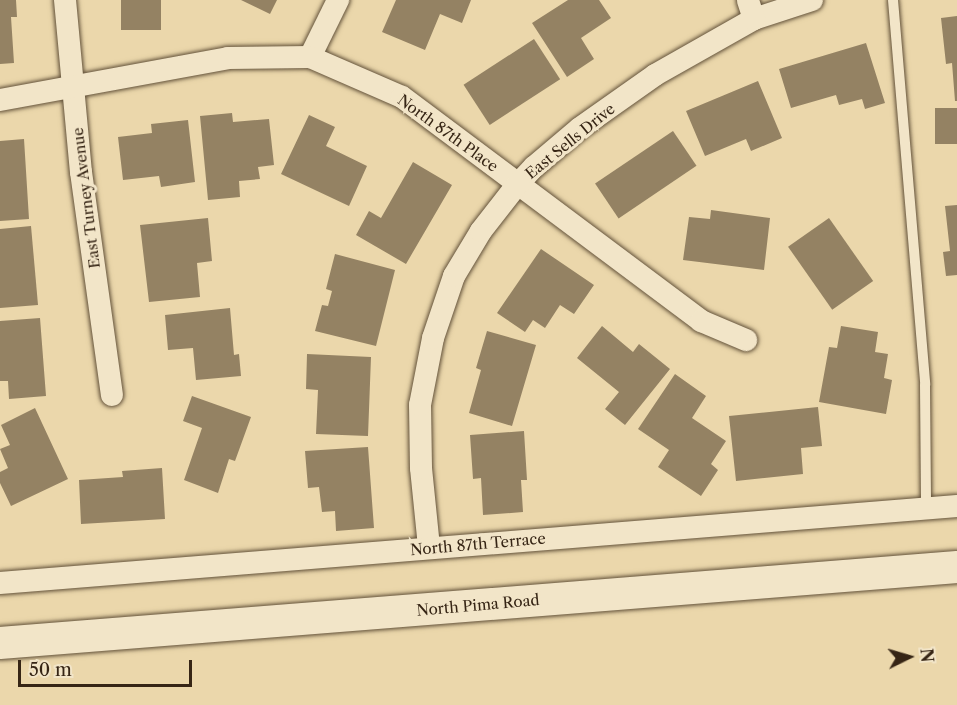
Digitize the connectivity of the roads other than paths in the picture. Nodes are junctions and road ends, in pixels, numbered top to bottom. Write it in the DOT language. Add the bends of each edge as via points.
graph roads {
  1 [pos="65,0"];
  2 [pos="338,0"];
  3 [pos="812,0"];
  4 [pos="893,0"];
  5 [pos="751,10"];
  6 [pos="310,57"];
  7 [pos="74,85"];
  8 [pos="0,100"];
  9 [pos="517,185"];
  10 [pos="746,340"];
  11 [pos="112,395"];
  12 [pos="957,506"];
  13 [pos="926,509"];
  14 [pos="429,547"];
  15 [pos="957,567"];
  16 [pos="0,583"];
  17 [pos="0,643"];
  1 -- 7 [label="street, East Turney Avenue"];
  2 -- 6 [label="street"];
  3 -- 5 [label="street, East Sells Drive"];
  4 -- 13 [label="lane" via="925,385"];
  5 -- 9 [label="street, East Sells Drive" via="580,128"];
  6 -- 7 [label="street, North 87th Place" via="228,58"];
  6 -- 9 [label="street, North 87th Place" via="402,97"];
  7 -- 8 [label="street, North 87th Place"];
  7 -- 11 [label="street, East Turney Avenue" via="81,172"];
  9 -- 10 [label="street, North 87th Place" via="701,321"];
  9 -- 14 [label="street, East Sells Drive" via="481,231 454,276 433,338 420,405"];
  12 -- 13 [label="street, North 87th Terrace"];
  13 -- 14 [label="street, North 87th Terrace"];
  14 -- 16 [label="street, North 87th Terrace"];
  15 -- 17 [label="main road, North Pima Road"];
}
